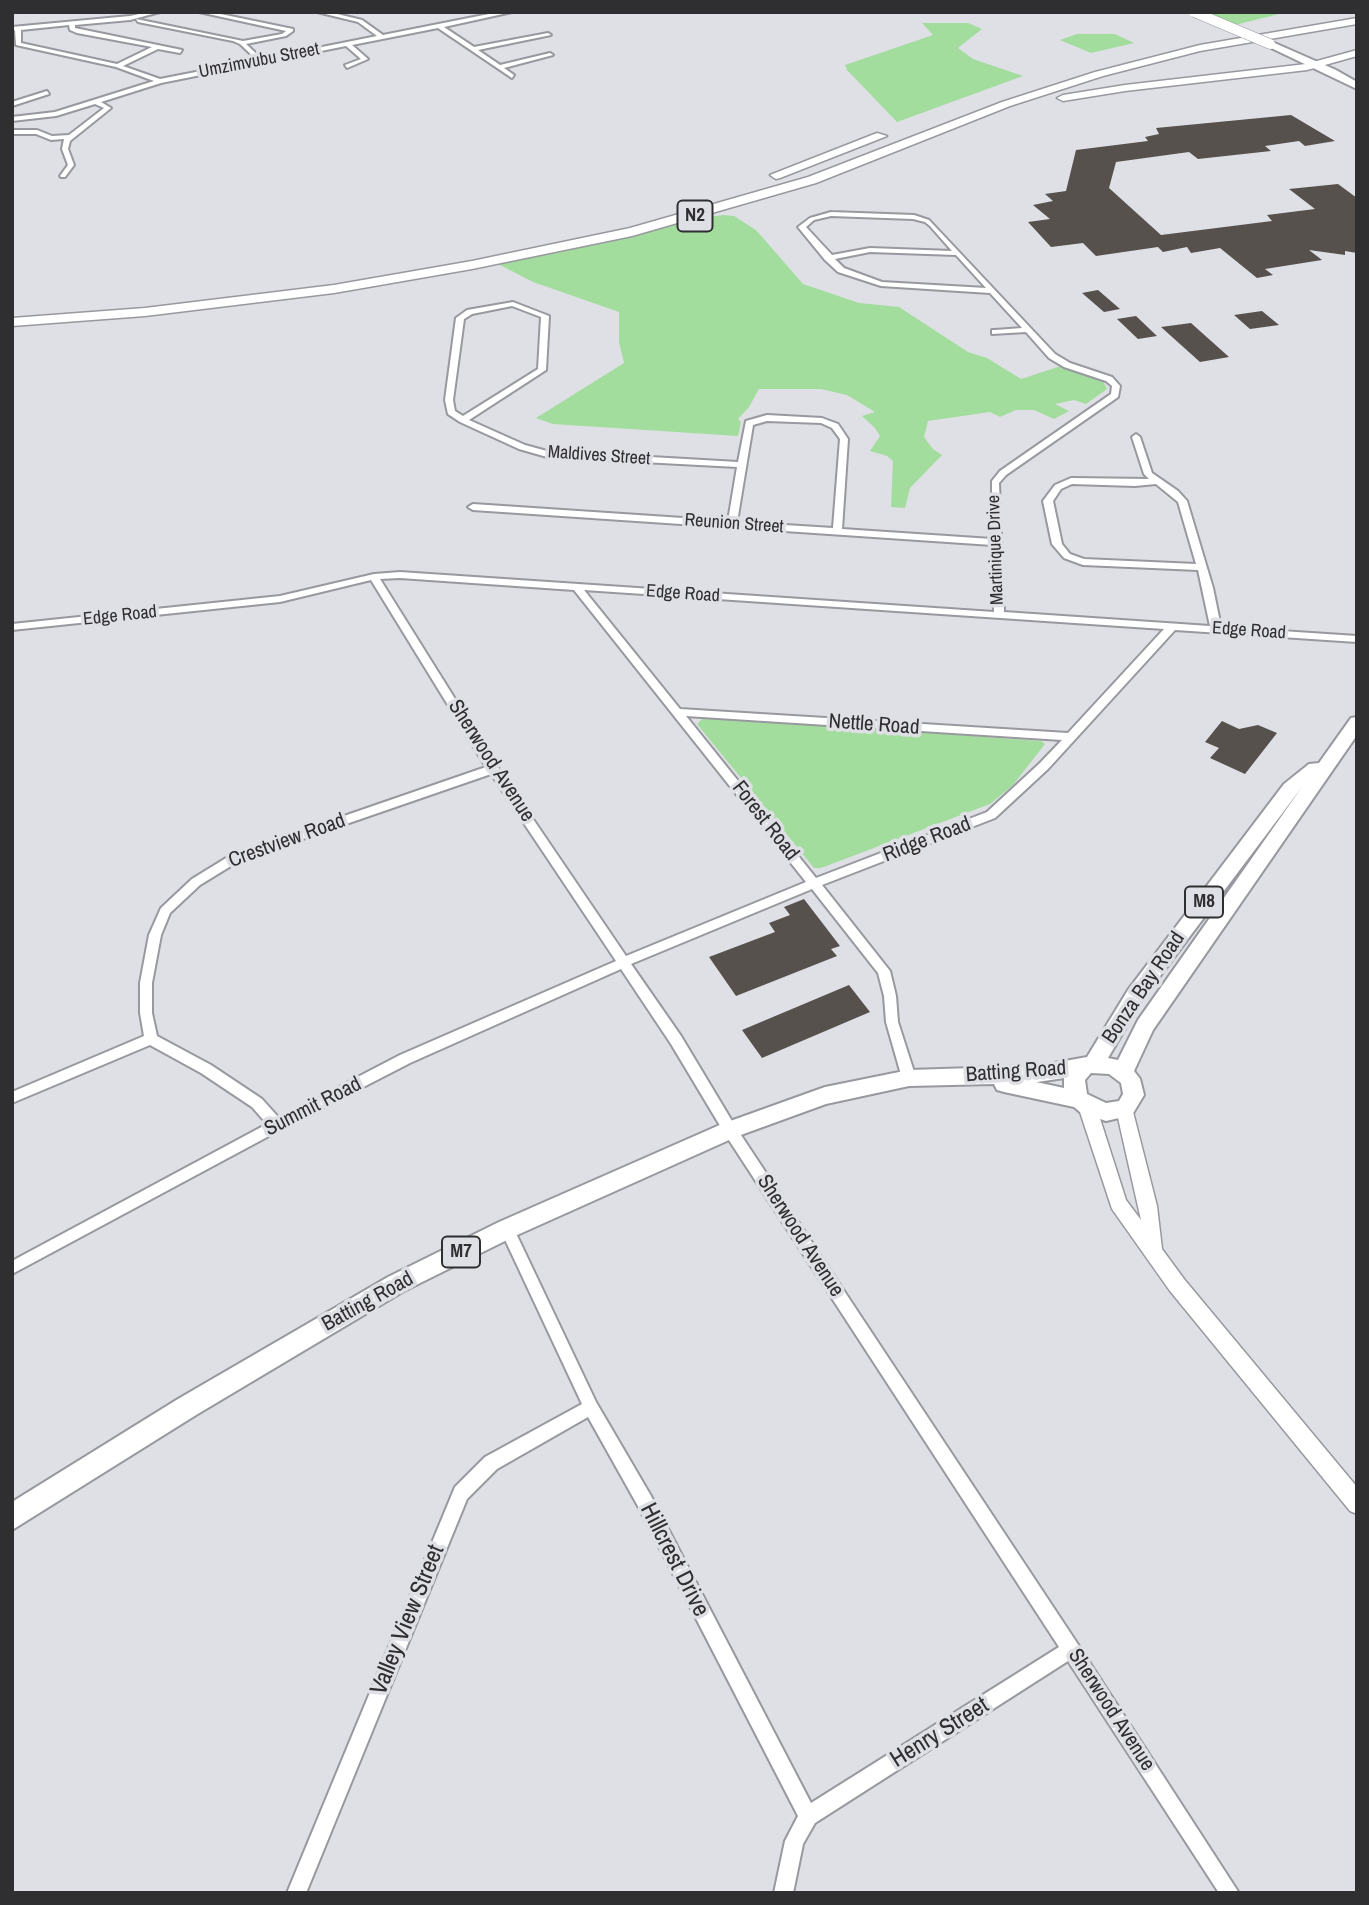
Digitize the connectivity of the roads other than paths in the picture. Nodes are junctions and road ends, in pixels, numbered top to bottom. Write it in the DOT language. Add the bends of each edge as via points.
graph roads {
  1 [pos="157,12"];
  2 [pos="202,12"];
  3 [pos="320,12"];
  4 [pos="509,12"];
  5 [pos="1194,12"];
  6 [pos="1357,12"];
  7 [pos="130,18"];
  8 [pos="1357,21"];
  9 [pos="72,23"];
  10 [pos="1257,25"];
  11 [pos="439,26"];
  12 [pos="15,28"];
  13 [pos="548,36"];
  14 [pos="382,37"];
  15 [pos="1194,39"];
  16 [pos="242,43"];
  17 [pos="347,44"];
  18 [pos="1270,44"];
  19 [pos="155,48"];
  20 [pos="474,50"];
  21 [pos="180,51"];
  22 [pos="1357,53"];
  23 [pos="550,55"];
  24 [pos="261,61"];
  25 [pos="1318,65"];
  26 [pos="118,66"];
  27 [pos="347,66"];
  28 [pos="499,67"];
  29 [pos="512,76"];
  30 [pos="160,81"];
  31 [pos="1357,86"];
  32 [pos="47,93"];
  33 [pos="96,101"];
  34 [pos="12,104"];
  35 [pos="959,107"];
  36 [pos="12,119"];
  37 [pos="895,131"];
  38 [pos="12,132"];
  39 [pos="69,137"];
  40 [pos="855,164"];
  41 [pos="63,176"];
  42 [pos="660,209"];
  43 [pos="533,238"];
  44 [pos="496,246"];
  45 [pos="471,251"];
  46 [pos="957,253"];
  47 [pos="828,258"];
  48 [pos="336,275"];
  49 [pos="322,276"];
  50 [pos="992,291"];
  51 [pos="168,295"];
  52 [pos="12,322"];
  53 [pos="1027,330"];
  54 [pos="995,331"];
  55 [pos="463,420"];
  56 [pos="1136,438"];
  57 [pos="741,465"];
  58 [pos="1156,481"];
  59 [pos="472,507"];
  60 [pos="732,524"];
  61 [pos="836,532"];
  62 [pos="995,542"];
  63 [pos="1202,567"];
  64 [pos="374,577"];
  65 [pos="576,586"];
  66 [pos="999,615"];
  67 [pos="1172,626"];
  68 [pos="12,627"];
  69 [pos="1216,629"];
  70 [pos="1357,639"];
  71 [pos="679,712"];
  72 [pos="1357,722"];
  73 [pos="1068,737"];
  74 [pos="1332,754"];
  75 [pos="494,769"];
  76 [pos="814,883"];
  77 [pos="622,963"];
  78 [pos="151,1039"];
  79 [pos="1090,1065"];
  80 [pos="1123,1072"];
  81 [pos="947,1077"];
  82 [pos="909,1078"];
  83 [pos="12,1098"];
  84 [pos="1083,1103"];
  85 [pos="1125,1109"];
  86 [pos="276,1125"];
  87 [pos="730,1130"];
  88 [pos="507,1230"];
  89 [pos="1153,1248"];
  90 [pos="12,1268"];
  91 [pos="591,1407"];
  92 [pos="1353,1493"];
  93 [pos="12,1517"];
  94 [pos="1071,1649"];
  95 [pos="808,1816"];
  96 [pos="296,1893"];
  97 [pos="783,1893"];
  98 [pos="1230,1893"];
  1 -- 7 [label="street"];
  2 -- 16 [label="street" via="291,30"];
  3 -- 14 [label="street" via="360,21"];
  4 -- 11 [label="street, Umzimvubu Street"];
  5 -- 18 [label="main road, bridge"];
  6 -- 15 [label="highway"];
  7 -- 9 [label="street"];
  7 -- 16 [label="street"];
  8 -- 40 [label="highway, N2" via="1247,38 1099,74 1006,104"];
  9 -- 12 [label="street"];
  9 -- 19 [label="street" via="72,29 79,32"];
  10 -- 15 [label="highway"];
  11 -- 14 [label="street, Umzimvubu Street"];
  11 -- 20 [label="street"];
  12 -- 26 [label="street" via="18,44"];
  13 -- 20 [label="street"];
  14 -- 17 [label="street, Umzimvubu Street"];
  15 -- 35 [label="highway" via="1080,67"];
  16 -- 24 [label="street"];
  17 -- 24 [label="street, Umzimvubu Street"];
  17 -- 27 [label="street" via="365,59"];
  18 -- 25 [label="main road"];
  19 -- 21 [label="street"];
  19 -- 26 [label="street"];
  20 -- 28 [label="street"];
  22 -- 25 [label="highway"];
  23 -- 28 [label="street"];
  24 -- 30 [label="street, Umzimvubu Street"];
  25 -- 31 [label="main road"];
  25 -- 40 [label="highway" via="1069,96"];
  26 -- 30 [label="street"];
  28 -- 29 [label="street"];
  30 -- 33 [label="street, Umzimvubu Street"];
  32 -- 34 [label="street"];
  33 -- 36 [label="street, Umzimvubu Street" via="56,114"];
  33 -- 39 [label="street" via="108,108"];
  37 -- 42 [label="highway, N2" via="785,172"];
  38 -- 39 [label="street"];
  39 -- 41 [label="street" via="65,149 71,165"];
  40 -- 52 [label="highway, N2" via="686,218 472,265 218,304"];
  43 -- 44 [label="highway"];
  45 -- 48 [label="highway"];
  46 -- 47 [label="street" via="870,250"];
  46 -- 47 [label="street" via="932,225 920,219 831,215 802,226"];
  46 -- 50 [label="street"];
  47 -- 50 [label="street" via="845,272 887,286"];
  49 -- 51 [label="highway"];
  50 -- 53 [label="street"];
  53 -- 54 [label="street"];
  53 -- 62 [label="street, Martinique Drive" via="1058,361 1104,377 1117,391 1000,476 993,488"];
  55 -- 55 [label="street" via="448,405 460,318 509,303 544,315 542,370"];
  55 -- 57 [label="street, Maldives Street" via="522,447 547,453"];
  56 -- 58 [label="street" via="1146,469"];
  57 -- 60 [label="street"];
  57 -- 61 [label="street" via="752,421 793,419 835,426 845,444"];
  58 -- 63 [label="street" via="1182,501"];
  58 -- 63 [label="street" via="1064,482 1048,500 1057,544 1065,555 1083,562"];
  59 -- 60 [label="street, Reunion Street"];
  60 -- 61 [label="street, Reunion Street"];
  61 -- 62 [label="street, Reunion Street"];
  62 -- 66 [label="street, Martinique Drive"];
  63 -- 69 [label="street"];
  64 -- 65 [label="street, Edge Road"];
  64 -- 68 [label="street, Edge Road" via="280,599"];
  64 -- 75 [label="street, Sherwood Avenue"];
  65 -- 66 [label="street, Edge Road"];
  65 -- 71 [label="street, Forest Road"];
  66 -- 67 [label="street, Edge Road"];
  67 -- 69 [label="street, Edge Road"];
  67 -- 73 [label="street, Ridge Road"];
  69 -- 70 [label="street, Edge Road"];
  71 -- 73 [label="street, Nettle Road"];
  71 -- 76 [label="street, Forest Road"];
  72 -- 74 [label="main road, Bonza Bay Road / M8"];
  73 -- 76 [label="street, Ridge Road" via="991,815"];
  74 -- 79 [label="main road, Bonza Bay Road / M8" via="1290,788 1135,995"];
  74 -- 80 [label="main road, Bonza Bay Road / M8" via="1145,1026"];
  75 -- 77 [label="street, Sherwood Avenue"];
  75 -- 78 [label="street, Crestview Road" via="235,858 196,882 165,911 155,935 146,984"];
  76 -- 77 [label="street, Ridge Road"];
  76 -- 82 [label="street, Forest Road" via="884,971"];
  77 -- 86 [label="street, Summit Road" via="405,1059"];
  77 -- 87 [label="street, Sherwood Avenue" via="676,1040"];
  78 -- 83 [label="street"];
  78 -- 86 [label="street" via="257,1103"];
  79 -- 80 [label="main road"];
  79 -- 81 [label="main road, Batting Road" via="1037,1074"];
  79 -- 84 [label="main road" via="1074,1077"];
  80 -- 85 [label="main road" via="1134,1087"];
  81 -- 82 [label="main road, Batting Road / M7"];
  81 -- 84 [label="main road, Batting Road" via="1019,1086"];
  82 -- 87 [label="main road, Batting Road / M7" via="825,1096"];
  84 -- 85 [label="main road" via="1106,1112"];
  84 -- 89 [label="street" via="1118,1203"];
  85 -- 89 [label="street"];
  86 -- 90 [label="street, Summit Road"];
  87 -- 88 [label="main road, Batting Road / M7"];
  87 -- 94 [label="street, Sherwood Avenue"];
  88 -- 91 [label="street, Hillcrest Drive"];
  88 -- 93 [label="main road, Batting Road / M7" via="396,1284"];
  89 -- 92 [label="street" via="1177,1285"];
  91 -- 95 [label="street, Hillcrest Drive"];
  91 -- 96 [label="street, Valley View Street" via="491,1463 461,1493"];
  94 -- 95 [label="street, Henry Street"];
  94 -- 98 [label="street, Sherwood Avenue"];
  95 -- 97 [label="street" via="794,1841"];
}
